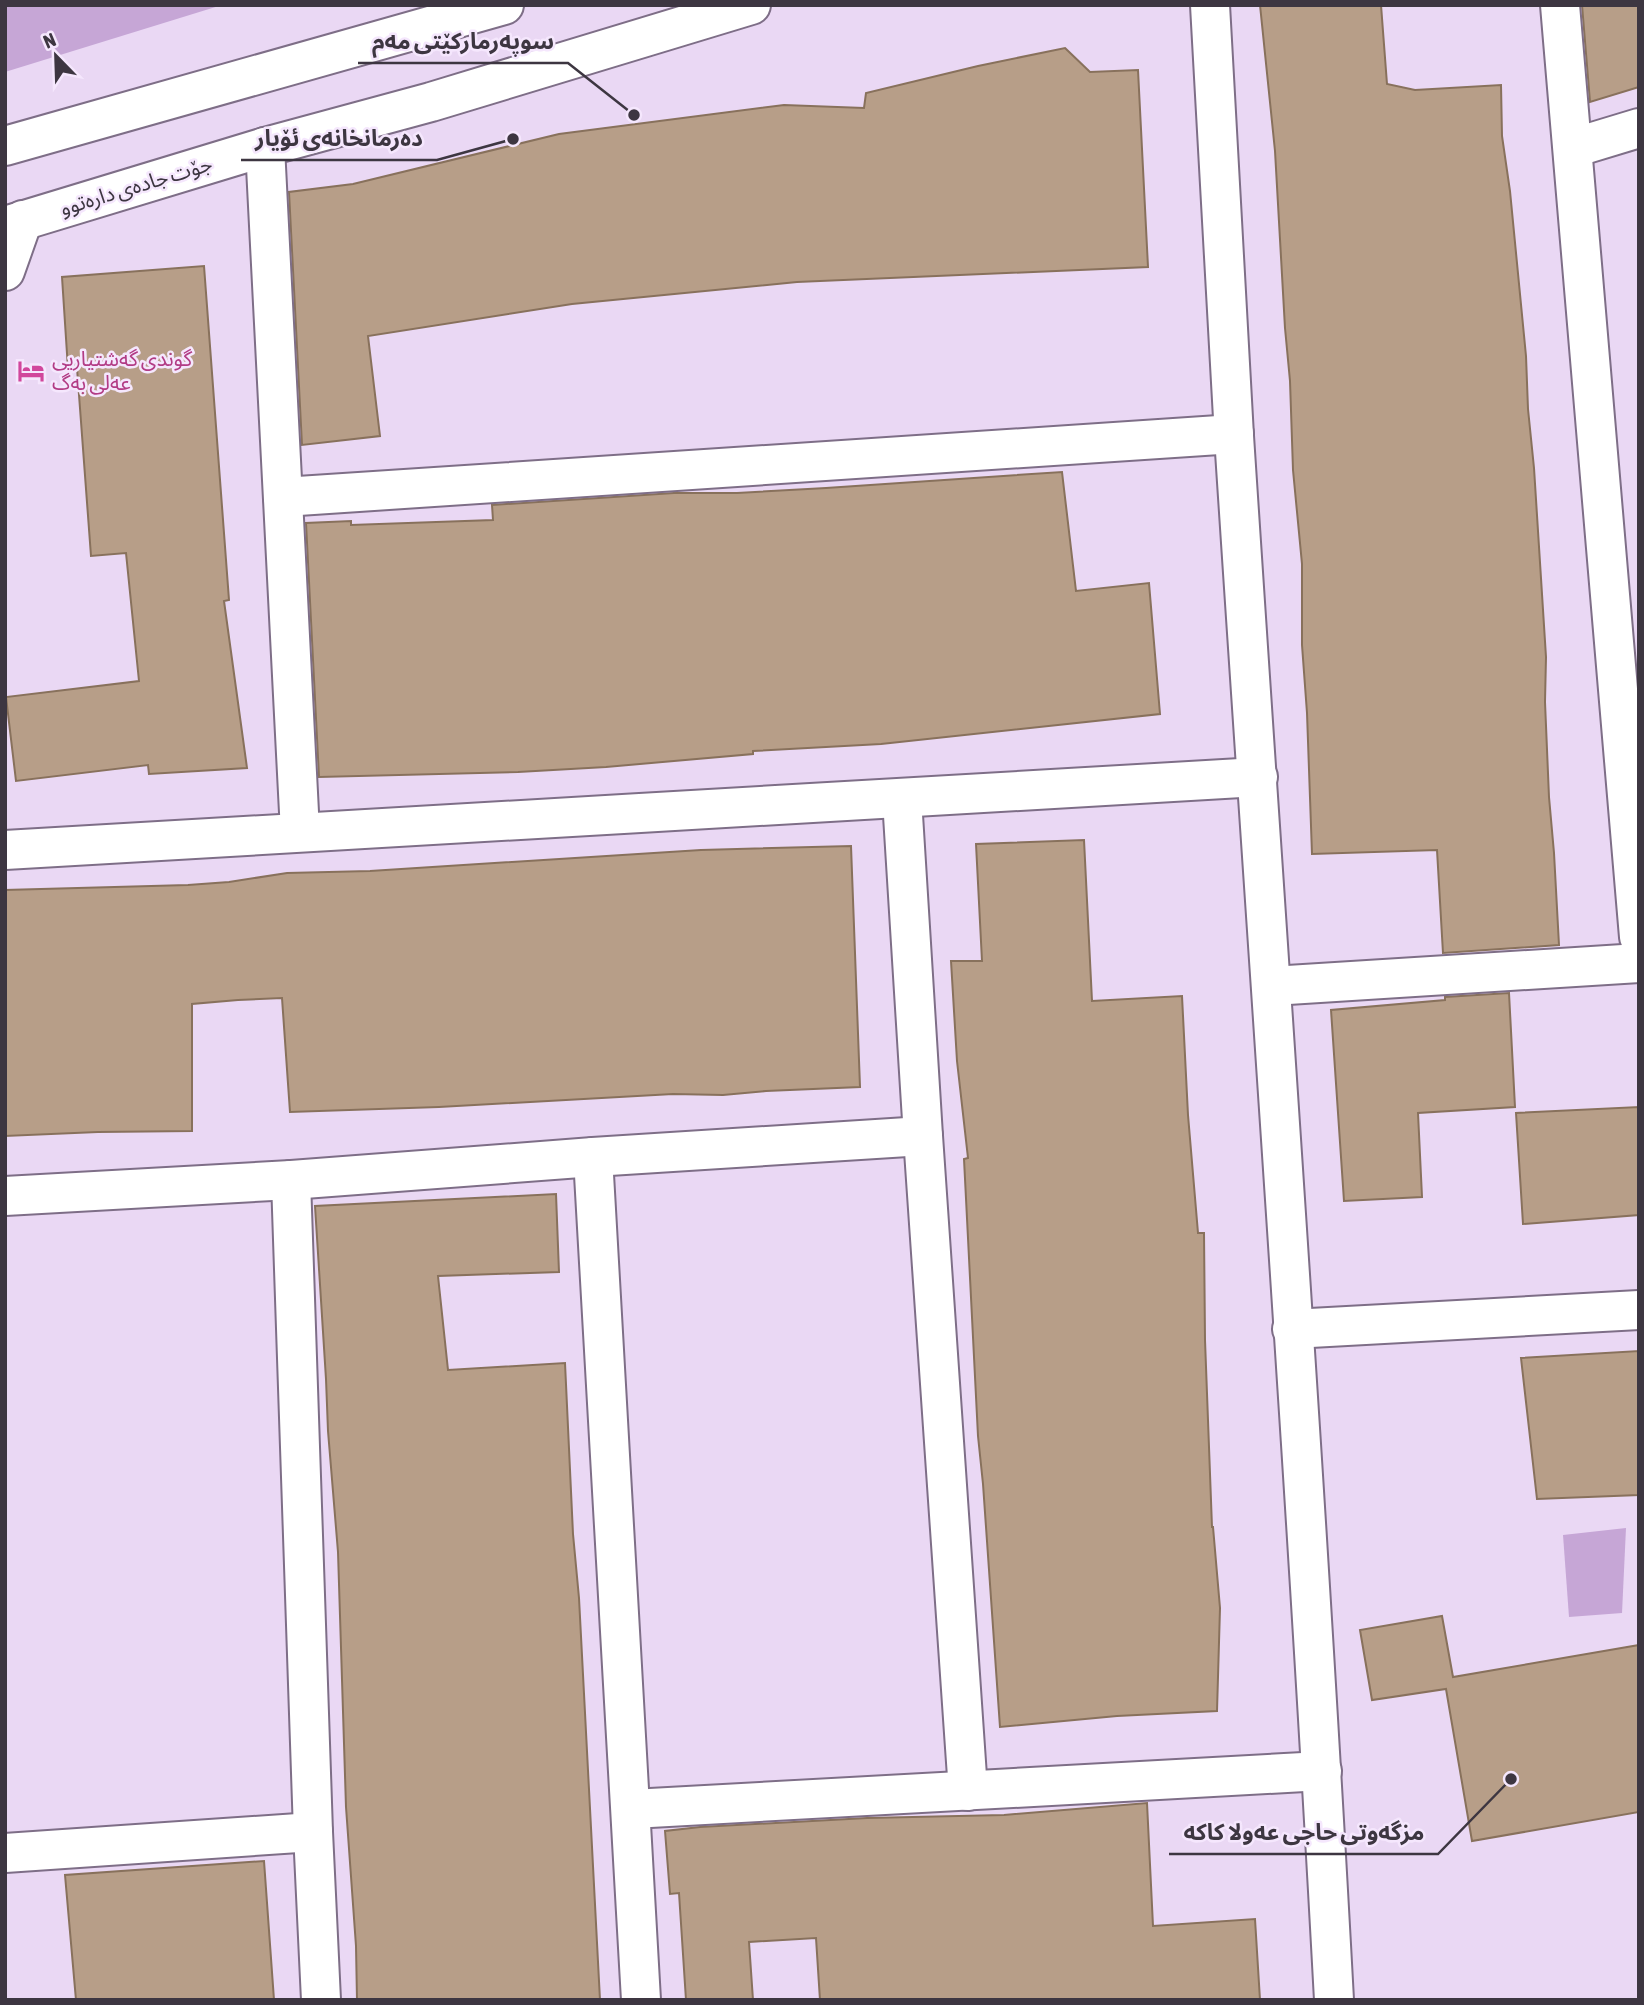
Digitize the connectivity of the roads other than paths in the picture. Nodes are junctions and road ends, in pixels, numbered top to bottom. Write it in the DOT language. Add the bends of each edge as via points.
graph roads {
  1 [pos="504,5"];
  2 [pos="751,5"];
  3 [pos="1210,5"];
  4 [pos="1560,5"];
  5 [pos="1639,128"];
  6 [pos="5,146"];
  7 [pos="265,147"];
  8 [pos="1573,148"];
  9 [pos="14,223"];
  10 [pos="5,271"];
  11 [pos="1234,434"];
  12 [pos="283,497"];
  13 [pos="1258,777"];
  14 [pos="902,800"];
  15 [pos="300,832"];
  16 [pos="5,850"];
  17 [pos="1639,937"];
  18 [pos="1639,963"];
  19 [pos="1272,986"];
  20 [pos="923,1136"];
  21 [pos="593,1157"];
  22 [pos="291,1180"];
  23 [pos="5,1196"];
  24 [pos="1639,1310"];
  25 [pos="1292,1329"];
  26 [pos="1322,1771"];
  27 [pos="968,1790"];
  28 [pos="632,1809"];
  29 [pos="313,1832"];
  30 [pos="5,1853"];
  31 [pos="321,2000"];
  32 [pos="641,2000"];
  33 [pos="1334,2000"];
  1 -- 6 [label="street"];
  2 -- 7 [label="street, جۆت جادەی دارەتوو"];
  3 -- 11 [label="street"];
  4 -- 8 [label="street"];
  5 -- 8 [label="street"];
  7 -- 9 [label="street, جۆت جادەی دارەتوو"];
  7 -- 12 [label="street"];
  8 -- 17 [label="street"];
  9 -- 10 [label="street"];
  11 -- 12 [label="street"];
  11 -- 13 [label="street"];
  12 -- 15 [label="street"];
  13 -- 14 [label="street"];
  13 -- 19 [label="street"];
  14 -- 15 [label="street"];
  14 -- 20 [label="street"];
  15 -- 16 [label="street"];
  18 -- 19 [label="street"];
  19 -- 25 [label="street"];
  20 -- 21 [label="street"];
  20 -- 27 [label="street"];
  21 -- 22 [label="street"];
  21 -- 28 [label="street"];
  22 -- 23 [label="street"];
  22 -- 29 [label="street"];
  24 -- 25 [label="street"];
  25 -- 26 [label="street"];
  26 -- 27 [label="street"];
  26 -- 33 [label="street"];
  27 -- 28 [label="street"];
  28 -- 32 [label="street"];
  29 -- 30 [label="street"];
  29 -- 31 [label="street"];
}
